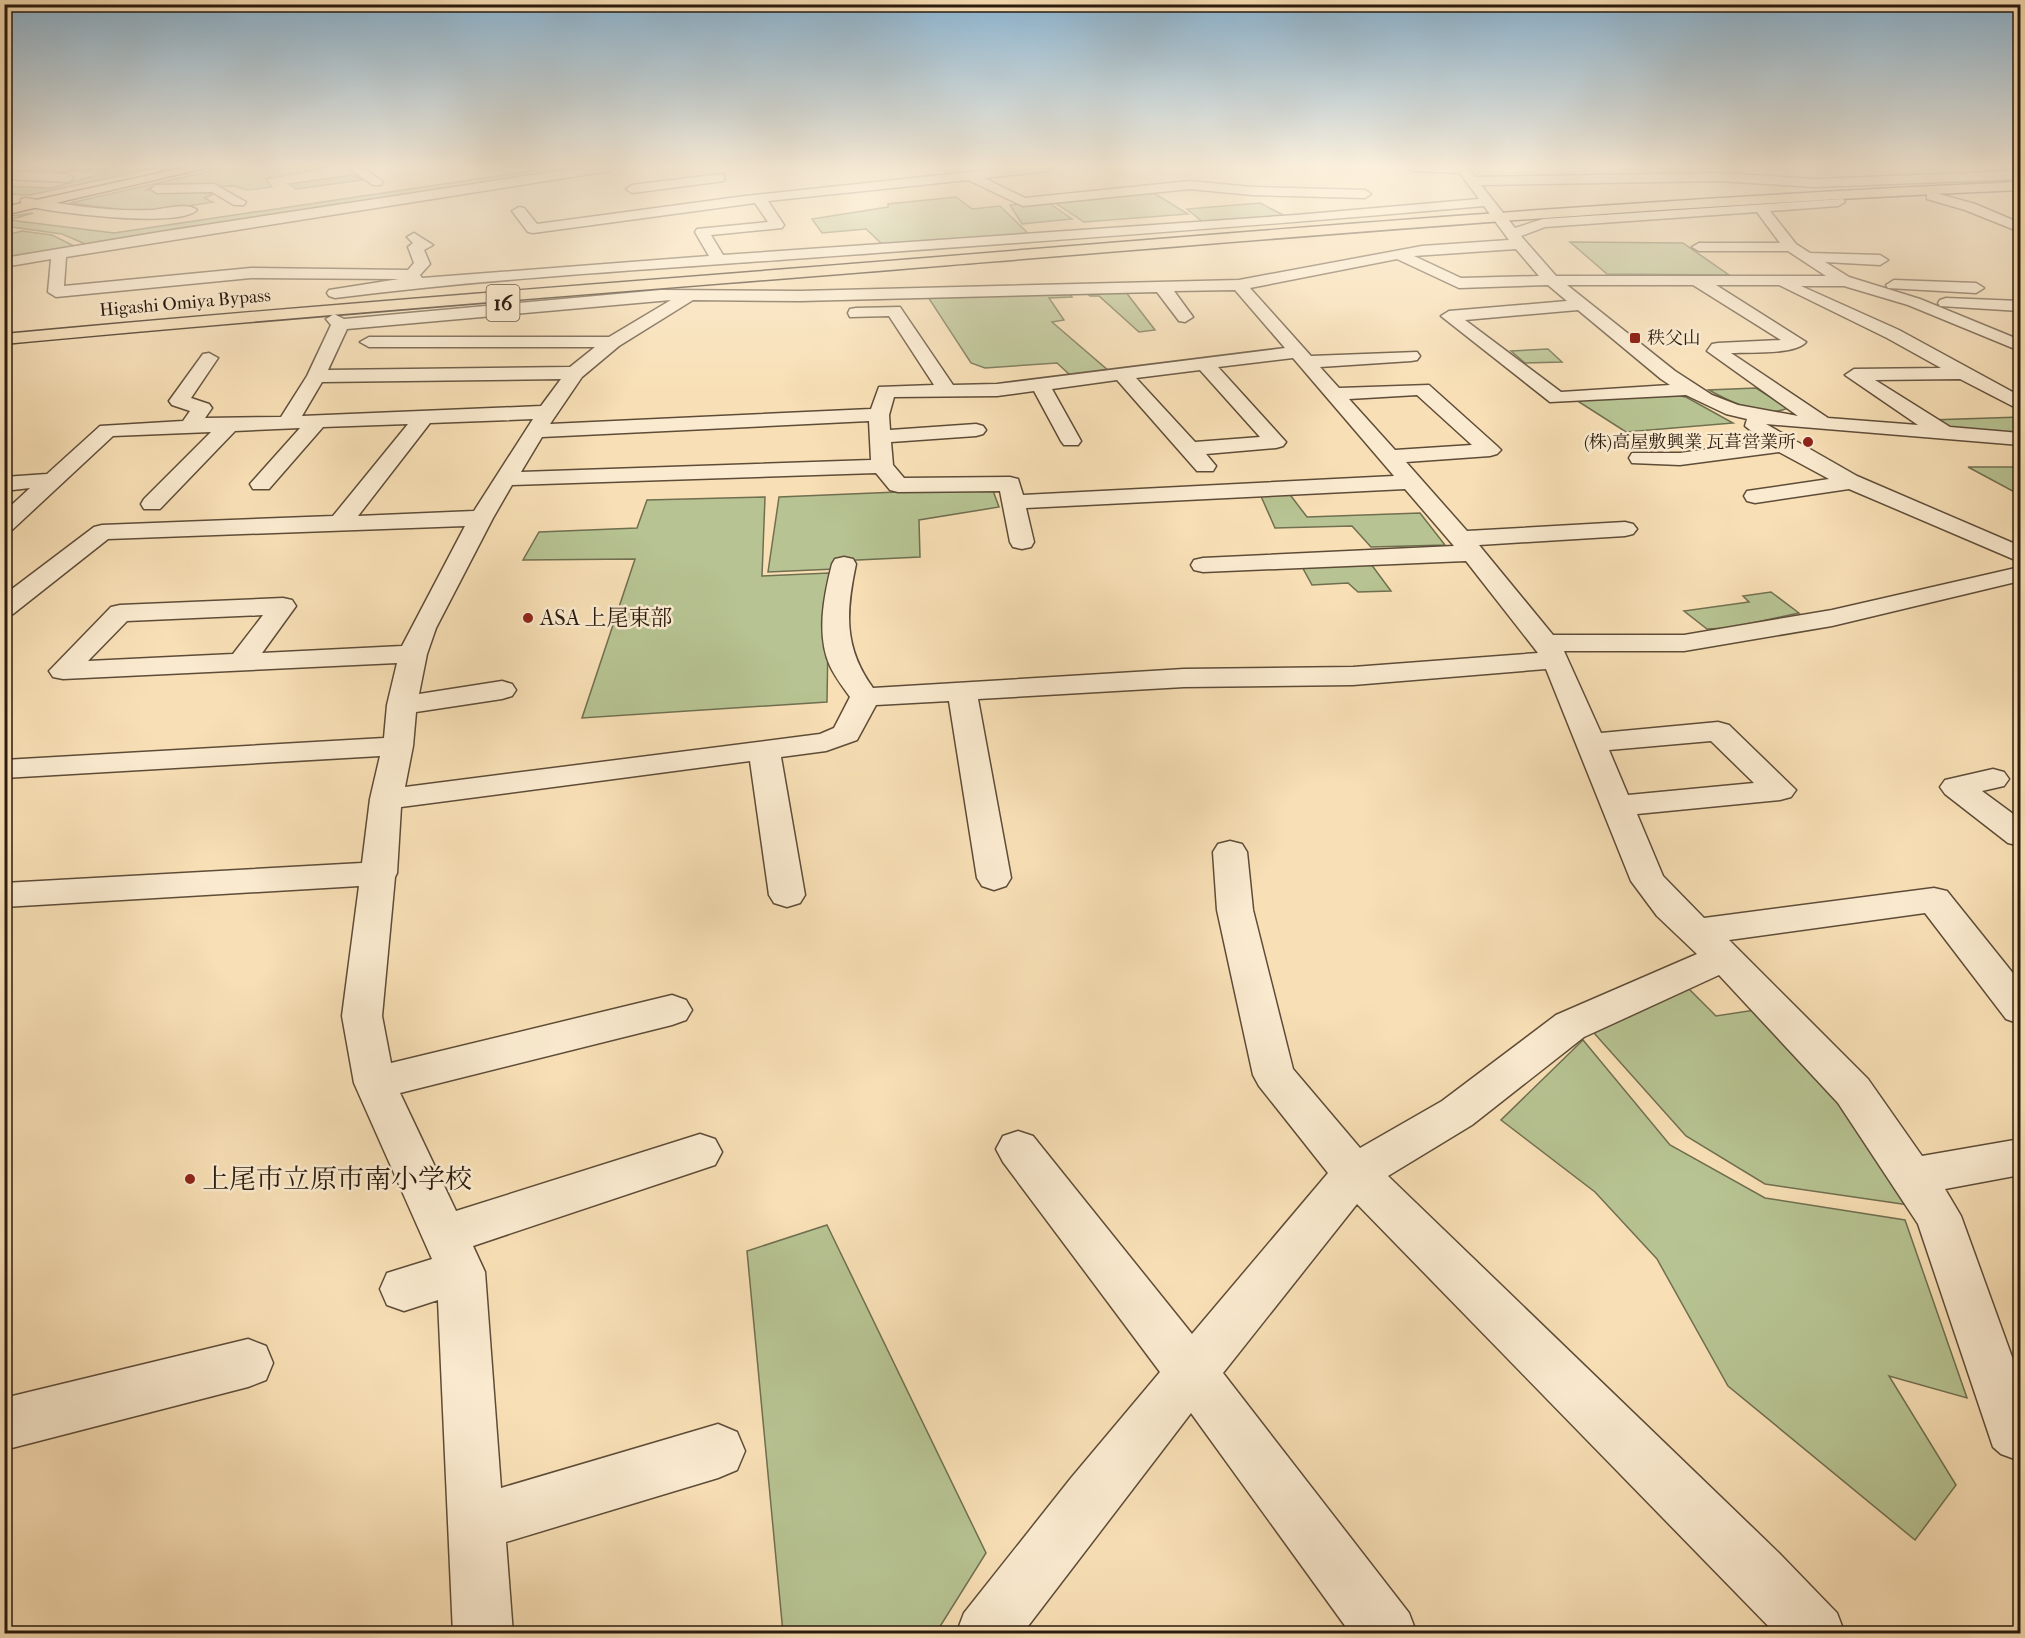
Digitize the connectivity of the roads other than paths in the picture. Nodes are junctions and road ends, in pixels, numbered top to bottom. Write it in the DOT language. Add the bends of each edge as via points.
graph roads {
  1 [pos="123,243"];
  2 [pos="424,243"];
  3 [pos="709,243"];
  4 [pos="960,243"];
  5 [pos="1087,243"];
  6 [pos="1478,243"];
  7 [pos="1520,243"];
  8 [pos="1788,243"];
  9 [pos="1699,247"];
  10 [pos="1791,247"];
  11 [pos="625,251"];
  12 [pos="997,252"];
  13 [pos="59,254"];
  14 [pos="1398,254"];
  15 [pos="242,256"];
  16 [pos="1804,257"];
  17 [pos="718,259"];
  18 [pos="1880,260"];
  19 [pos="4,263"];
  20 [pos="630,266"];
  21 [pos="251,273"];
  22 [pos="412,275"];
  23 [pos="462,280"];
  24 [pos="1696,280"];
  25 [pos="1778,280"];
  26 [pos="1552,281"];
  27 [pos="1845,281"];
  28 [pos="1862,284"];
  29 [pos="397,285"];
  30 [pos="1239,285"];
  31 [pos="1162,287"];
  32 [pos="1976,288"];
  33 [pos="330,294"];
  34 [pos="800,296"];
  35 [pos="687,297"];
  36 [pos="1914,302"];
  37 [pos="1579,305"];
  38 [pos="2020,306"];
  39 [pos="838,313"];
  40 [pos="794,315"];
  41 [pos="1185,317"];
  42 [pos="337,322"];
  43 [pos="1969,323"];
  44 [pos="2010,325"];
  45 [pos="4,332"];
  46 [pos="4,339"];
  47 [pos="613,342"];
  48 [pos="329,343"];
  49 [pos="2020,346"];
  50 [pos="4,349"];
  51 [pos="1411,356"];
  52 [pos="1300,357"];
  53 [pos="209,358"];
  54 [pos="1204,364"];
  55 [pos="575,373"];
  56 [pos="1965,373"];
  57 [pos="1122,374"];
  58 [pos="316,376"];
  59 [pos="1039,383"];
  60 [pos="1689,389"];
  61 [pos="947,390"];
  62 [pos="1334,394"];
  63 [pos="2020,404"];
  64 [pos="425,416"];
  65 [pos="1757,417"];
  66 [pos="318,421"];
  67 [pos="541,421"];
  68 [pos="288,422"];
  69 [pos="229,425"];
  70 [pos="1826,425"];
  71 [pos="207,426"];
  72 [pos="880,426"];
  73 [pos="976,430"];
  74 [pos="1947,435"];
  75 [pos="2020,439"];
  76 [pos="1071,441"];
  77 [pos="1781,445"];
  78 [pos="1190,449"];
  79 [pos="1390,457"];
  80 [pos="1640,458"];
  81 [pos="882,466"];
  82 [pos="507,479"];
  83 [pos="52,480"];
  84 [pos="1411,482"];
  85 [pos="1854,482"];
  86 [pos="4,484"];
  87 [pos="261,484"];
  88 [pos="1226,490"];
  89 [pos="1755,496"];
  90 [pos="1013,502"];
  91 [pos="152,504"];
  92 [pos="481,518"];
  93 [pos="340,523"];
  94 [pos="4,525"];
  95 [pos="1625,529"];
  96 [pos="1022,542"];
  97 [pos="1466,546"];
  98 [pos="2020,555"];
  99 [pos="844,564"];
  100 [pos="1203,565"];
  101 [pos="2020,574"];
  102 [pos="4,608"];
  103 [pos="1551,652"];
  104 [pos="413,654"];
  105 [pos="241,663"];
  106 [pos="502,690"];
  107 [pos="962,692"];
  108 [pos="865,697"];
  109 [pos="402,705"];
  110 [pos="1590,743"];
  111 [pos="398,746"];
  112 [pos="764,750"];
  113 [pos="4,770"];
  114 [pos="1993,779"];
  115 [pos="386,799"];
  116 [pos="1617,806"];
  117 [pos="2020,835"];
  118 [pos="1230,852"];
  119 [pos="380,873"];
  120 [pos="994,878"];
  121 [pos="4,895"];
  122 [pos="787,895"];
  123 [pos="1709,945"];
  124 [pos="2020,1009"];
  125 [pos="672,1010"];
  126 [pos="375,1083"];
  127 [pos="1018,1149"];
  128 [pos="700,1152"];
  129 [pos="2020,1157"];
  130 [pos="1355,1173"];
  131 [pos="1910,1177"];
  132 [pos="454,1254"];
  133 [pos="404,1289"];
  134 [pos="248,1363"];
  135 [pos="1192,1373"];
  136 [pos="4,1424"];
  137 [pos="2020,1435"];
  138 [pos="717,1451"];
  139 [pos="476,1523"];
  140 [pos="483,1634"];
  141 [pos="985,1634"];
  142 [pos="1388,1634"];
  143 [pos="1816,1634"];
  1 -- 13 [label="street"];
  2 -- 22 [label="street" via="416,247 422,264"];
  3 -- 17 [label="street"];
  4 -- 17 [label="street"];
  5 -- 12 [label="main road, Higashi Omiya Bypass / 16"];
  6 -- 14 [label="street"];
  7 -- 26 [label="street"];
  8 -- 10 [label="street"];
  9 -- 10 [label="street"];
  10 -- 16 [label="street"];
  11 -- 20 [label="street"];
  12 -- 33 [label="main road, 16" via="710,265"];
  12 -- 42 [label="main road, 16" via="850,273"];
  12 -- 45 [label="main road, Higashi Omiya Bypass / 16"];
  12 -- 46 [label="main road, Higashi Omiya Bypass / 16"];
  13 -- 19 [label="street"];
  13 -- 21 [label="street" via="56,292"];
  14 -- 26 [label="street" via="1459,283"];
  14 -- 30 [label="street"];
  15 -- 21 [label="street"];
  16 -- 18 [label="street"];
  16 -- 27 [label="street"];
  17 -- 20 [label="street"];
  20 -- 23 [label="street"];
  21 -- 22 [label="street"];
  22 -- 23 [label="street"];
  22 -- 29 [label="street" via="415,280"];
  23 -- 29 [label="street"];
  24 -- 25 [label="street"];
  24 -- 26 [label="street"];
  24 -- 70 [label="street" via="1797,342 1716,351"];
  25 -- 27 [label="street"];
  25 -- 56 [label="street"];
  26 -- 37 [label="street"];
  27 -- 28 [label="street"];
  28 -- 32 [label="street"];
  28 -- 36 [label="street"];
  29 -- 33 [label="street"];
  30 -- 31 [label="street"];
  30 -- 52 [label="street"];
  31 -- 34 [label="street"];
  31 -- 41 [label="street"];
  34 -- 35 [label="street"];
  34 -- 40 [label="street"];
  35 -- 42 [label="street" via="661,295"];
  35 -- 47 [label="street"];
  36 -- 38 [label="street"];
  36 -- 43 [label="street"];
  37 -- 60 [label="street"];
  37 -- 60 [label="street" via="1449,316 1557,398"];
  39 -- 61 [label="street" via="894,311"];
  42 -- 48 [label="street"];
  42 -- 50 [label="main road, 16"];
  43 -- 44 [label="street"];
  43 -- 49 [label="street"];
  47 -- 48 [label="street"];
  47 -- 55 [label="street"];
  48 -- 58 [label="street"];
  51 -- 52 [label="street"];
  52 -- 54 [label="street"];
  52 -- 62 [label="street"];
  53 -- 71 [label="street" via="179,400 202,408 193,420"];
  54 -- 57 [label="street"];
  54 -- 78 [label="street" via="1276,442"];
  55 -- 58 [label="street"];
  55 -- 67 [label="street"];
  56 -- 63 [label="street"];
  56 -- 74 [label="street" via="1854,375"];
  57 -- 59 [label="street"];
  57 -- 78 [label="street"];
  58 -- 68 [label="street"];
  59 -- 61 [label="street" via="997,390"];
  59 -- 76 [label="street"];
  60 -- 65 [label="street" via="1732,410"];
  61 -- 72 [label="street" via="886,391"];
  62 -- 79 [label="street"];
  62 -- 79 [label="street" via="1422,389 1490,450"];
  64 -- 66 [label="street"];
  64 -- 67 [label="street"];
  64 -- 93 [label="street"];
  65 -- 70 [label="street"];
  65 -- 77 [label="street" via="1755,426"];
  66 -- 68 [label="street"];
  66 -- 87 [label="street"];
  67 -- 72 [label="street"];
  67 -- 82 [label="street"];
  68 -- 69 [label="street"];
  69 -- 71 [label="street"];
  69 -- 91 [label="street"];
  70 -- 74 [label="street"];
  71 -- 83 [label="street" via="107,430"];
  72 -- 73 [label="street"];
  72 -- 81 [label="street"];
  74 -- 75 [label="street"];
  77 -- 80 [label="street" via="1680,459"];
  77 -- 85 [label="street"];
  78 -- 88 [label="street"];
  79 -- 84 [label="street"];
  81 -- 82 [label="street"];
  81 -- 90 [label="street" via="898,485 1010,484"];
  82 -- 92 [label="street"];
  83 -- 86 [label="street"];
  83 -- 94 [label="street"];
  84 -- 88 [label="street"];
  84 -- 97 [label="street"];
  85 -- 89 [label="street"];
  85 -- 98 [label="street"];
  88 -- 90 [label="street"];
  90 -- 96 [label="street"];
  92 -- 93 [label="street"];
  92 -- 104 [label="street"];
  93 -- 102 [label="street" via="102,532"];
  95 -- 97 [label="street"];
  97 -- 100 [label="street"];
  97 -- 103 [label="street"];
  99 -- 108 [label="street" via="837,616 842,662"];
  101 -- 103 [label="street" via="1832,618 1684,644"];
  103 -- 107 [label="street" via="1353,676 1184,678"];
  103 -- 110 [label="street"];
  104 -- 105 [label="street"];
  104 -- 109 [label="street"];
  105 -- 105 [label="street" via="283,606 120,612 63,671"];
  106 -- 109 [label="street"];
  107 -- 108 [label="street"];
  107 -- 120 [label="street"];
  108 -- 112 [label="street" via="846,734 826,742"];
  109 -- 111 [label="street"];
  110 -- 116 [label="street"];
  110 -- 116 [label="street" via="1718,731 1780,790"];
  111 -- 113 [label="street"];
  111 -- 115 [label="street"];
  112 -- 115 [label="street"];
  112 -- 122 [label="street"];
  114 -- 117 [label="street" via="1956,787"];
  115 -- 119 [label="street"];
  116 -- 123 [label="street" via="1648,880"];
  118 -- 130 [label="street" via="1235,910 1274,1075"];
  119 -- 121 [label="street"];
  119 -- 126 [label="street" via="362,1016"];
  123 -- 124 [label="street" via="1934,900"];
  123 -- 130 [label="street" via="1570,1026 1457,1113"];
  123 -- 131 [label="street" via="1853,1091"];
  125 -- 126 [label="street"];
  126 -- 132 [label="street"];
  127 -- 135 [label="street"];
  128 -- 132 [label="street"];
  129 -- 131 [label="street"];
  130 -- 135 [label="street"];
  130 -- 143 [label="street"];
  131 -- 137 [label="street" via="1938,1216 2012,1428"];
  132 -- 133 [label="street"];
  132 -- 139 [label="street"];
  134 -- 136 [label="street"];
  135 -- 141 [label="street"];
  135 -- 142 [label="street"];
  138 -- 139 [label="street"];
  139 -- 140 [label="street"];
}
